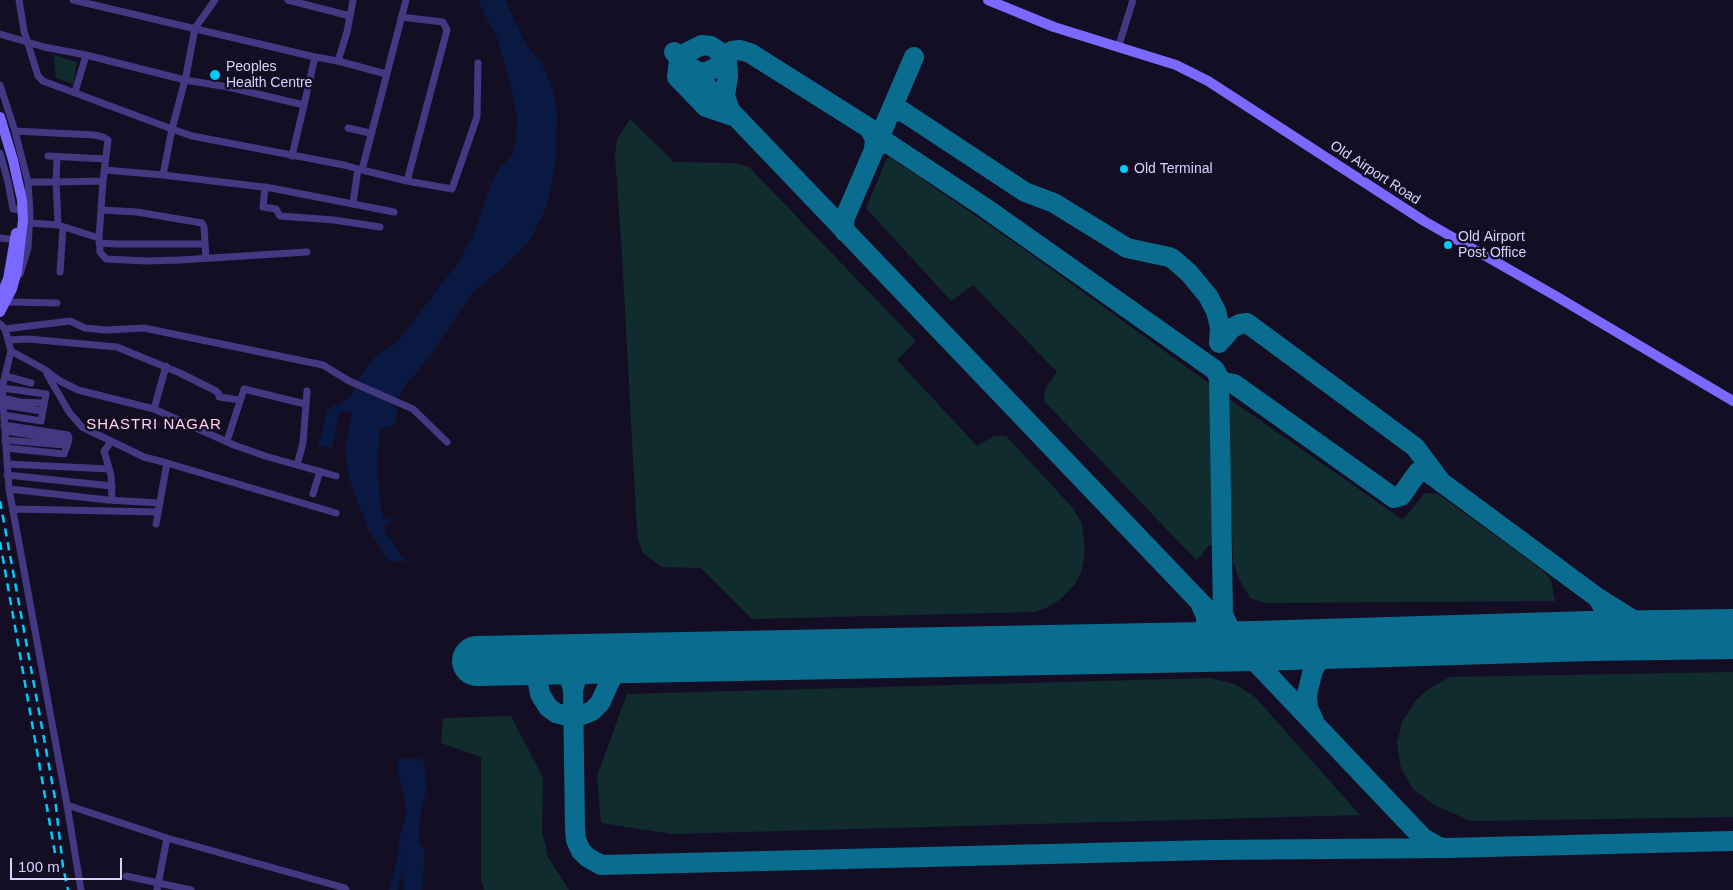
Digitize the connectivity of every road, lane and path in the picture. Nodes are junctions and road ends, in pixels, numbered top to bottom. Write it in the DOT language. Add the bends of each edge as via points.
graph roads {
  1 [pos="19,0"];
  2 [pos="73,0"];
  3 [pos="215,0"];
  4 [pos="288,0"];
  5 [pos="353,0"];
  6 [pos="406,0"];
  7 [pos="989,0"];
  8 [pos="1133,0"];
  9 [pos="350,16"];
  10 [pos="402,17"];
  11 [pos="195,28"];
  12 [pos="0,34"];
  13 [pos="28,42"];
  14 [pos="1118,48"];
  15 [pos="86,55"];
  16 [pos="315,57"];
  17 [pos="338,60"];
  18 [pos="478,63"];
  19 [pos="386,74"];
  20 [pos="186,80"];
  21 [pos="0,85"];
  22 [pos="75,92"];
  23 [pos="304,104"];
  24 [pos="0,117"];
  25 [pos="348,128"];
  26 [pos="172,129"];
  27 [pos="15,130"];
  28 [pos="370,133"];
  29 [pos="0,137"];
  30 [pos="0,153"];
  31 [pos="48,156"];
  32 [pos="292,156"];
  33 [pos="57,157"];
  34 [pos="106,159"];
  35 [pos="105,170"];
  36 [pos="360,170"];
  37 [pos="163,175"];
  38 [pos="103,181"];
  39 [pos="407,181"];
  40 [pos="28,182"];
  41 [pos="56,182"];
  42 [pos="265,187"];
  43 [pos="352,203"];
  44 [pos="30,210"];
  45 [pos="101,210"];
  46 [pos="394,212"];
  47 [pos="30,223"];
  48 [pos="61,226"];
  49 [pos="380,227"];
  50 [pos="0,238"];
  51 [pos="99,240"];
  52 [pos="28,241"];
  53 [pos="205,244"];
  54 [pos="307,252"];
  55 [pos="206,258"];
  56 [pos="60,272"];
  57 [pos="5,300"];
  58 [pos="57,303"];
  59 [pos="0,312"];
  60 [pos="0,317"];
  61 [pos="3,326"];
  62 [pos="8,340"];
  63 [pos="11,351"];
  64 [pos="166,366"];
  65 [pos="44,369"];
  66 [pos="5,376"];
  67 [pos="31,383"];
  68 [pos="2,388"];
  69 [pos="307,391"];
  70 [pos="240,400"];
  71 [pos="2,401"];
  72 [pos="1733,401"];
  73 [pos="306,404"];
  74 [pos="43,407"];
  75 [pos="154,409"];
  76 [pos="4,415"];
  77 [pos="4,428"];
  78 [pos="5,440"];
  79 [pos="227,441"];
  80 [pos="111,442"];
  81 [pos="447,442"];
  82 [pos="67,443"];
  83 [pos="6,448"];
  84 [pos="166,463"];
  85 [pos="7,464"];
  86 [pos="297,465"];
  87 [pos="109,469"];
  88 [pos="320,471"];
  89 [pos="7,475"];
  90 [pos="336,476"];
  91 [pos="112,486"];
  92 [pos="9,489"];
  93 [pos="313,494"];
  94 [pos="112,500"];
  95 [pos="160,503"];
  96 [pos="14,509"];
  97 [pos="158,512"];
  98 [pos="336,513"];
  99 [pos="156,524"];
  100 [pos="67,805"];
  101 [pos="167,838"];
  102 [pos="126,876"];
  103 [pos="158,886"];
  104 [pos="80,890"];
  105 [pos="191,890"];
  106 [pos="346,890"];
  1 -- 13 [label="street"];
  2 -- 11 [label="street"];
  3 -- 11 [label="street"];
  4 -- 9 [label="street"];
  5 -- 9 [label="street"];
  6 -- 10 [label="street"];
  7 -- 14 [label="main road, Old Airport Road" via="1054,27"];
  8 -- 14 [label="street"];
  9 -- 17 [label="street"];
  10 -- 19 [label="street"];
  10 -- 39 [label="street" via="443,22 447,30"];
  11 -- 16 [label="street"];
  11 -- 20 [label="street"];
  12 -- 13 [label="street"];
  13 -- 15 [label="street"];
  13 -- 22 [label="street" via="38,76 43,81"];
  14 -- 72 [label="main road, Old Airport Road" via="1176,65 1208,81 1424,221"];
  15 -- 20 [label="street"];
  15 -- 22 [label="street"];
  16 -- 17 [label="street"];
  16 -- 23 [label="street"];
  17 -- 19 [label="street"];
  18 -- 39 [label="street" via="477,117 452,189"];
  19 -- 28 [label="street"];
  20 -- 23 [label="street"];
  20 -- 26 [label="street"];
  21 -- 27 [label="street"];
  22 -- 26 [label="street"];
  23 -- 32 [label="street"];
  24 -- 59 [label="main road, bridge" via="22,200 23,220 17,271"];
  25 -- 28 [label="street"];
  26 -- 32 [label="street"];
  26 -- 37 [label="street"];
  27 -- 34 [label="street" via="103,137 108,140"];
  27 -- 40 [label="street"];
  28 -- 36 [label="street"];
  29 -- 57 [label="main road, bridge" via="16,202 17,226"];
  30 -- 44 [label="street" via="13,209"];
  31 -- 33 [label="street"];
  32 -- 36 [label="street"];
  33 -- 34 [label="street"];
  33 -- 41 [label="street"];
  34 -- 35 [label="street"];
  35 -- 37 [label="street"];
  35 -- 38 [label="street"];
  36 -- 39 [label="street"];
  36 -- 43 [label="street"];
  37 -- 42 [label="street"];
  38 -- 41 [label="street"];
  38 -- 45 [label="street"];
  40 -- 41 [label="street"];
  40 -- 44 [label="street"];
  41 -- 48 [label="street"];
  42 -- 43 [label="street"];
  42 -- 49 [label="street" via="263,207 276,209 280,216"];
  43 -- 46 [label="street"];
  44 -- 47 [label="street"];
  45 -- 51 [label="street"];
  45 -- 53 [label="street" via="138,212 202,223"];
  47 -- 48 [label="street"];
  47 -- 52 [label="street"];
  48 -- 51 [label="street"];
  48 -- 56 [label="street"];
  50 -- 52 [label="street"];
  51 -- 53 [label="street" via="116,244"];
  51 -- 55 [label="street" via="100,252 110,259"];
  52 -- 57 [label="street" via="21,272"];
  53 -- 55 [label="street"];
  54 -- 55 [label="street"];
  57 -- 58 [label="street"];
  57 -- 60 [label="street"];
  61 -- 62 [label="street"];
  61 -- 81 [label="street" via="70,321 85,328 106,330 144,328 323,364 349,381 413,409"];
  62 -- 63 [label="street"];
  62 -- 64 [label="street" via="117,347"];
  63 -- 65 [label="street"];
  63 -- 66 [label="street"];
  64 -- 70 [label="street" via="216,391 219,397"];
  64 -- 75 [label="street"];
  65 -- 75 [label="street" via="78,390"];
  65 -- 80 [label="street" via="82,428"];
  66 -- 67 [label="street"];
  66 -- 68 [label="street"];
  68 -- 71 [label="street"];
  68 -- 74 [label="street" via="46,394"];
  69 -- 73 [label="street"];
  70 -- 73 [label="street" via="244,389"];
  70 -- 79 [label="street"];
  71 -- 74 [label="street"];
  71 -- 76 [label="street"];
  73 -- 86 [label="street"];
  74 -- 76 [label="street" via="40,420"];
  75 -- 79 [label="street"];
  76 -- 77 [label="street"];
  77 -- 78 [label="street"];
  77 -- 82 [label="street" via="68,435"];
  78 -- 82 [label="street"];
  78 -- 83 [label="street"];
  79 -- 86 [label="street"];
  80 -- 84 [label="street"];
  80 -- 87 [label="street" via="104,450"];
  82 -- 83 [label="street" via="64,454"];
  83 -- 85 [label="street"];
  84 -- 95 [label="street"];
  84 -- 98 [label="street"];
  85 -- 87 [label="street"];
  85 -- 89 [label="street"];
  86 -- 88 [label="street"];
  87 -- 91 [label="street"];
  88 -- 90 [label="street"];
  88 -- 93 [label="street"];
  89 -- 91 [label="street"];
  89 -- 92 [label="street"];
  91 -- 94 [label="street"];
  92 -- 94 [label="street"];
  92 -- 96 [label="street"];
  94 -- 95 [label="street"];
  95 -- 97 [label="street"];
  96 -- 97 [label="street"];
  96 -- 100 [label="street"];
  97 -- 99 [label="street"];
  100 -- 101 [label="street"];
  100 -- 104 [label="street"];
  101 -- 103 [label="street"];
  101 -- 106 [label="street"];
  102 -- 103 [label="street"];
  103 -- 105 [label="street"];
}
